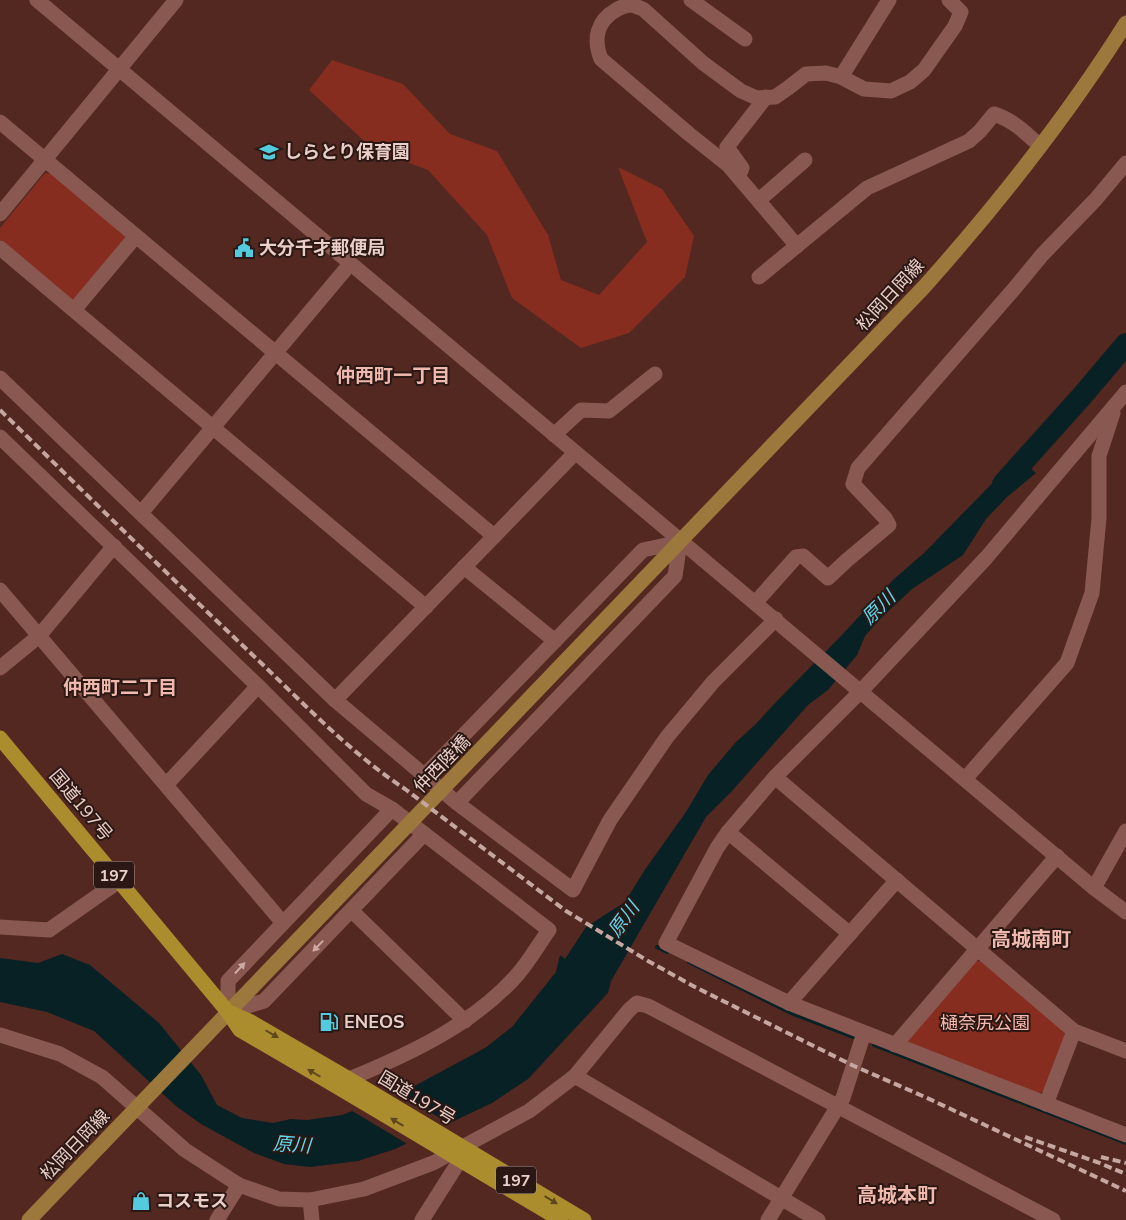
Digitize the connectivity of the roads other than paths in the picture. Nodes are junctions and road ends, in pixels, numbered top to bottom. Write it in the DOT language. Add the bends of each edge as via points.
graph roads {
  1 [pos="37,0"];
  2 [pos="176,0"];
  3 [pos="691,0"];
  4 [pos="889,0"];
  5 [pos="949,0"];
  6 [pos="621,3"];
  7 [pos="1126,24"];
  8 [pos="745,39"];
  9 [pos="120,70"];
  10 [pos="841,78"];
  11 [pos="766,97"];
  12 [pos="0,122"];
  13 [pos="1040,146"];
  14 [pos="45,160"];
  15 [pos="805,160"];
  16 [pos="1126,163"];
  17 [pos="739,178"];
  18 [pos="759,200"];
  19 [pos="0,214"];
  20 [pos="136,236"];
  21 [pos="797,246"];
  22 [pos="0,248"];
  23 [pos="350,264"];
  24 [pos="759,278"];
  25 [pos="74,310"];
  26 [pos="276,353"];
  27 [pos="655,374"];
  28 [pos="0,378"];
  29 [pos="1126,392"];
  30 [pos="1115,407"];
  31 [pos="213,427"];
  32 [pos="554,435"];
  33 [pos="0,437"];
  34 [pos="575,453"];
  35 [pos="140,513"];
  36 [pos="494,536"];
  37 [pos="680,542"];
  38 [pos="114,546"];
  39 [pos="464,567"];
  40 [pos="654,569"];
  41 [pos="0,590"];
  42 [pos="756,602"];
  43 [pos="426,607"];
  44 [pos="776,619"];
  45 [pos="39,636"];
  46 [pos="555,641"];
  47 [pos="0,668"];
  48 [pos="258,686"];
  49 [pos="857,688"];
  50 [pos="335,700"];
  51 [pos="0,738"];
  52 [pos="424,776"];
  53 [pos="776,777"];
  54 [pos="965,779"];
  55 [pos="166,785"];
  56 [pos="457,803"];
  57 [pos="392,809"];
  58 [pos="1126,831"];
  59 [pos="728,832"];
  60 [pos="424,834"];
  61 [pos="1057,856"];
  62 [pos="897,880"];
  63 [pos="119,881"];
  64 [pos="1094,888"];
  65 [pos="352,911"];
  66 [pos="1126,912"];
  67 [pos="283,923"];
  68 [pos="0,927"];
  69 [pos="850,934"];
  70 [pos="978,948"];
  71 [pos="789,1003"];
  72 [pos="228,1012"];
  73 [pos="465,1021"];
  74 [pos="1074,1031"];
  75 [pos="864,1033"];
  76 [pos="0,1036"];
  77 [pos="895,1045"];
  78 [pos="1126,1051"];
  79 [pos="575,1076"];
  80 [pos="349,1079"];
  81 [pos="363,1094"];
  82 [pos="1046,1104"];
  83 [pos="838,1106"];
  84 [pos="136,1108"];
  85 [pos="1126,1135"];
  86 [pos="452,1150"];
  87 [pos="239,1185"];
  88 [pos="782,1198"];
  89 [pos="310,1200"];
  90 [pos="29,1220"];
  91 [pos="217,1220"];
  92 [pos="312,1220"];
  93 [pos="422,1220"];
  94 [pos="561,1220"];
  95 [pos="584,1220"];
  96 [pos="768,1220"];
  97 [pos="818,1220"];
  98 [pos="1053,1220"];
  1 -- 9 [label="street"];
  2 -- 9 [label="street"];
  3 -- 8 [label="street"];
  4 -- 10 [label="street"];
  5 -- 10 [label="street" via="961,12 955,26 924,70 910,82 891,91 864,89"];
  6 -- 11 [label="street" via="643,9 703,63 741,91 757,98"];
  6 -- 17 [label="street" via="600,25 597,42 602,59 728,165"];
  7 -- 13 [label="main road, 松岡日岡線"];
  9 -- 14 [label="street"];
  9 -- 23 [label="street"];
  10 -- 11 [label="street" via="826,73 806,74 775,97"];
  11 -- 17 [label="street" via="727,147 742,168"];
  12 -- 14 [label="street"];
  13 -- 21 [label="street" via="1006,117 994,114 968,141 867,188"];
  13 -- 37 [label="main road, 松岡日岡線" via="924,288"];
  14 -- 19 [label="street"];
  14 -- 20 [label="street"];
  15 -- 18 [label="street"];
  16 -- 42 [label="street" via="858,468 853,484 889,525 828,578 803,556 796,557"];
  17 -- 18 [label="street"];
  18 -- 21 [label="street"];
  20 -- 25 [label="street"];
  20 -- 26 [label="street"];
  21 -- 24 [label="street"];
  22 -- 25 [label="street"];
  23 -- 26 [label="street"];
  23 -- 32 [label="street"];
  25 -- 31 [label="street"];
  26 -- 31 [label="street"];
  26 -- 36 [label="street"];
  27 -- 32 [label="street" via="609,411 581,410"];
  28 -- 35 [label="street"];
  29 -- 30 [label="street"];
  30 -- 49 [label="street" via="986,558"];
  30 -- 54 [label="street" via="1099,456 1099,518 1092,593 1066,663"];
  31 -- 35 [label="street"];
  31 -- 43 [label="street"];
  32 -- 34 [label="street"];
  33 -- 38 [label="street"];
  34 -- 36 [label="street"];
  34 -- 37 [label="street"];
  35 -- 50 [label="street"];
  36 -- 39 [label="street"];
  37 -- 40 [label="main road, 松岡日岡線"];
  37 -- 42 [label="street"];
  37 -- 46 [label="street" via="643,550"];
  37 -- 56 [label="street" via="675,576"];
  38 -- 45 [label="street"];
  38 -- 48 [label="street"];
  39 -- 43 [label="street"];
  39 -- 46 [label="street"];
  40 -- 72 [label="main road, 仲西陸橋"];
  41 -- 45 [label="street"];
  42 -- 44 [label="street"];
  43 -- 50 [label="street"];
  44 -- 49 [label="street"];
  44 -- 56 [label="street" via="713,682 667,737 610,820 572,890"];
  45 -- 47 [label="street"];
  45 -- 55 [label="street"];
  46 -- 52 [label="street"];
  48 -- 55 [label="street"];
  48 -- 57 [label="street" via="366,794"];
  49 -- 53 [label="street"];
  49 -- 54 [label="street"];
  50 -- 52 [label="street"];
  51 -- 63 [label="highway, 国道197号 / 197"];
  52 -- 56 [label="street"];
  53 -- 59 [label="street"];
  53 -- 62 [label="street"];
  54 -- 61 [label="street"];
  55 -- 67 [label="street"];
  57 -- 60 [label="street"];
  57 -- 67 [label="street"];
  58 -- 64 [label="street"];
  59 -- 69 [label="street"];
  59 -- 71 [label="street" via="666,943"];
  60 -- 65 [label="street"];
  60 -- 73 [label="street" via="549,930 518,974"];
  61 -- 64 [label="street"];
  61 -- 70 [label="street"];
  62 -- 69 [label="street"];
  62 -- 70 [label="street"];
  63 -- 68 [label="street" via="49,930"];
  63 -- 72 [label="highway, 国道197号 / 197"];
  64 -- 66 [label="street"];
  65 -- 72 [label="street, one-way" via="264,1001"];
  65 -- 73 [label="street"];
  72 -- 67 [label="street, one-way" via="228,981"];
  69 -- 71 [label="street"];
  70 -- 74 [label="street"];
  70 -- 77 [label="street"];
  71 -- 75 [label="street"];
  72 -- 80 [label="highway, 国道197号 / 197, one-way"];
  81 -- 72 [label="highway, 国道197号 / 197, one-way" via="240,1030"];
  72 -- 84 [label="main road, 松岡日岡線"];
  73 -- 80 [label="street"];
  74 -- 78 [label="street"];
  74 -- 82 [label="street"];
  75 -- 77 [label="street"];
  75 -- 83 [label="street"];
  76 -- 84 [label="street" via="60,1054 82,1065 102,1077"];
  77 -- 82 [label="street"];
  79 -- 83 [label="street" via="637,1003"];
  79 -- 86 [label="street" via="529,1111"];
  79 -- 88 [label="street"];
  80 -- 81 [label="highway, 国道197号 / 197"];
  81 -- 86 [label="highway, 国道197号 / 197"];
  82 -- 85 [label="street"];
  83 -- 88 [label="street"];
  83 -- 98 [label="street"];
  84 -- 87 [label="street" via="185,1150"];
  84 -- 90 [label="main road, 松岡日岡線"];
  86 -- 89 [label="street" via="432,1163 364,1189"];
  86 -- 93 [label="street"];
  86 -- 94 [label="highway, 国道197号 / 197"];
  86 -- 95 [label="highway, 国道197号 / 197, one-way"];
  87 -- 89 [label="street" via="279,1199"];
  87 -- 91 [label="street"];
  88 -- 96 [label="street"];
  88 -- 97 [label="street"];
  89 -- 92 [label="street"];
}
